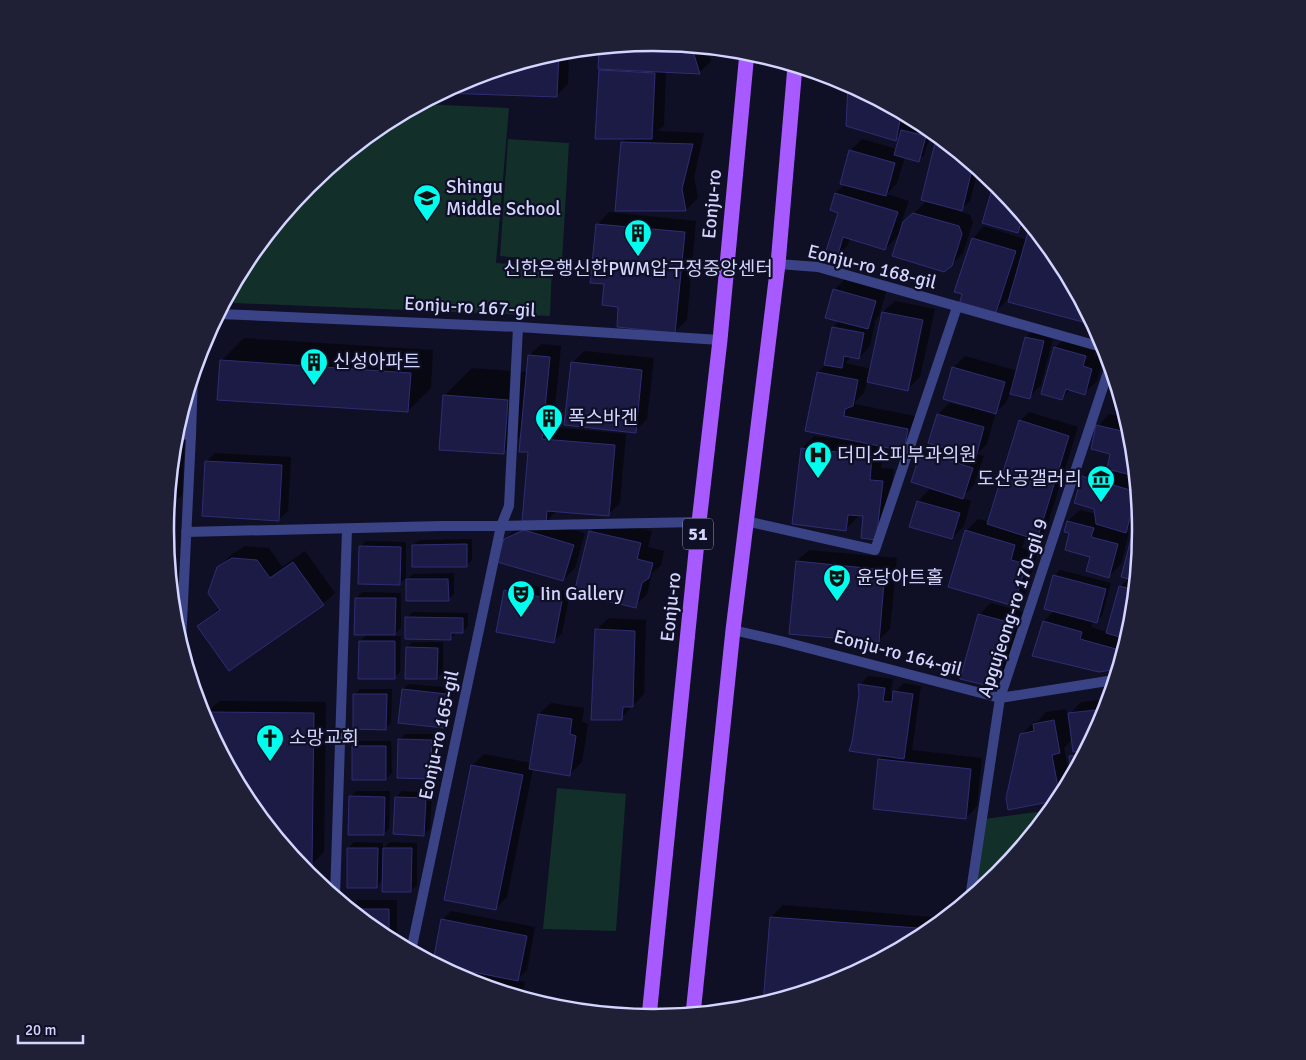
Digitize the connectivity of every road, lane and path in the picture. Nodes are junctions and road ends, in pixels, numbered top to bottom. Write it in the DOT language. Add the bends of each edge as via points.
graph roads {
  1 [pos="746,60"];
  2 [pos="794,73"];
  3 [pos="778,264"];
  4 [pos="957,307"];
  5 [pos="226,314"];
  6 [pos="518,327"];
  7 [pos="720,340"];
  8 [pos="1094,345"];
  9 [pos="1106,377"];
  10 [pos="192,402"];
  11 [pos="184,435"];
  12 [pos="191,435"];
  13 [pos="746,521"];
  14 [pos="699,522"];
  15 [pos="501,526"];
  16 [pos="347,529"];
  17 [pos="186,532"];
  18 [pos="182,614"];
  19 [pos="733,630"];
  20 [pos="1107,681"];
  21 [pos="1000,698"];
  22 [pos="335,888"];
  23 [pos="972,888"];
  24 [pos="412,944"];
  25 [pos="694,1007"];
  26 [pos="650,1009"];
  1 -- 7 [label="main road, Eonju-ro / 51"];
  2 -- 3 [label="main road"];
  3 -- 4 [label="street, Eonju-ro 168-gil" via="818,267"];
  3 -- 13 [label="main road"];
  4 -- 8 [label="street, Eonju-ro 168-gil"];
  4 -- 13 [label="street, Eonju-ro 168-gil" via="875,550"];
  5 -- 6 [label="street, Eonju-ro 167-gil"];
  6 -- 7 [label="street, Eonju-ro 167-gil"];
  6 -- 15 [label="street, Eonju-ro 165-gil" via="509,506"];
  7 -- 14 [label="main road, Eonju-ro / 51"];
  9 -- 21 [label="street, Apgujeong-ro 170-gil 9"];
  10 -- 12 [label="street"];
  11 -- 12 [label="street"];
  12 -- 17 [label="street"];
  13 -- 19 [label="main road"];
  14 -- 15 [label="street"];
  14 -- 26 [label="main road, Eonju-ro / 51"];
  15 -- 16 [label="street"];
  15 -- 24 [label="street, Eonju-ro 165-gil"];
  16 -- 17 [label="street"];
  16 -- 22 [label="street"];
  17 -- 18 [label="street"];
  19 -- 21 [label="street, Eonju-ro 164-gil"];
  19 -- 25 [label="main road"];
  20 -- 21 [label="street, Eonju-ro 164-gil"];
  21 -- 23 [label="street, Apgujeong-ro 170-gil 9"];
}
